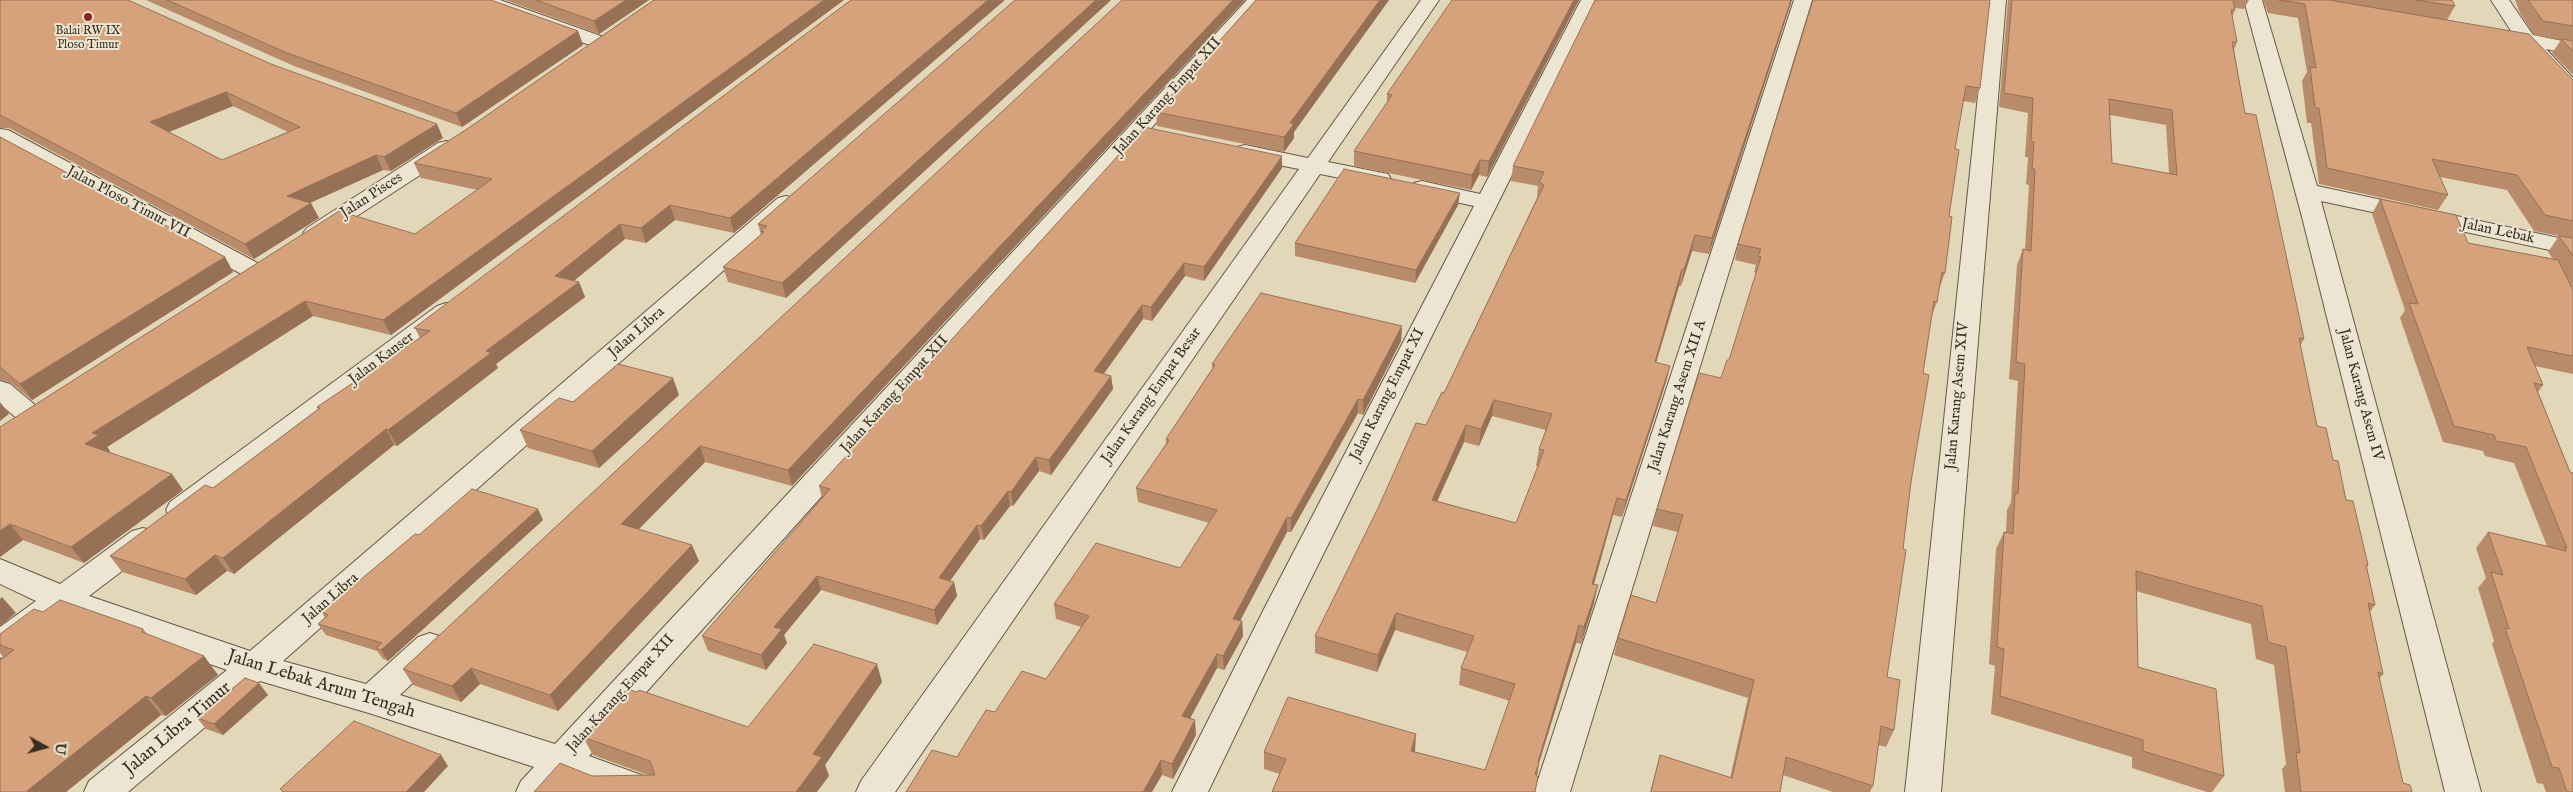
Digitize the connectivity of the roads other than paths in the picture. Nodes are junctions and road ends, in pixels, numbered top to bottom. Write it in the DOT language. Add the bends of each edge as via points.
graph roads {
  1 [pos="482,0"];
  2 [pos="1257,0"];
  3 [pos="1430,0"];
  4 [pos="1590,0"];
  5 [pos="1803,0"];
  6 [pos="1996,0"];
  7 [pos="2253,0"];
  8 [pos="2500,0"];
  9 [pos="621,30"];
  10 [pos="2487,33"];
  11 [pos="2526,40"];
  12 [pos="602,43"];
  13 [pos="2573,49"];
  14 [pos="577,60"];
  15 [pos="2573,90"];
  16 [pos="440,128"];
  17 [pos="0,134"];
  18 [pos="1225,148"];
  19 [pos="1313,166"];
  20 [pos="803,187"];
  21 [pos="2306,191"];
  22 [pos="1486,202"];
  23 [pos="297,245"];
  24 [pos="2573,248"];
  25 [pos="231,288"];
  26 [pos="461,300"];
  27 [pos="0,390"];
  28 [pos="8,430"];
  29 [pos="0,571"];
  30 [pos="63,599"];
  31 [pos="446,632"];
  32 [pos="0,645"];
  33 [pos="255,666"];
  34 [pos="372,700"];
  35 [pos="560,761"];
  36 [pos="102,792"];
  37 [pos="534,792"];
  38 [pos="645,792"];
  39 [pos="874,792"];
  40 [pos="1190,792"];
  41 [pos="1552,792"];
  42 [pos="1923,792"];
  43 [pos="2463,792"];
  1 -- 12 [label="street"];
  2 -- 35 [label="street, Jalan Karang Empat XII" via="1147,132"];
  3 -- 19 [label="street, Jalan Karang Empat Besar"];
  4 -- 22 [label="street, Jalan Karang Empat XI"];
  5 -- 41 [label="street, Jalan Karang Asem XII A"];
  6 -- 42 [label="street, Jalan Karang Asem XIV"];
  7 -- 21 [label="street, Jalan Karang Asem IV"];
  8 -- 11 [label="street"];
  9 -- 12 [label="street"];
  10 -- 11 [label="street"];
  11 -- 13 [label="street"];
  11 -- 15 [label="street"];
  12 -- 14 [label="street"];
  16 -- 23 [label="street, Jalan Pisces" via="464,137"];
  17 -- 25 [label="street, Jalan Ploso Timur VII" via="264,266"];
  18 -- 19 [label="street"];
  19 -- 22 [label="street"];
  19 -- 39 [label="street, Jalan Karang Empat Besar"];
  20 -- 33 [label="street, Jalan Libra"];
  21 -- 24 [label="street, Jalan Lebak"];
  21 -- 43 [label="street, Jalan Karang Asem IV"];
  22 -- 40 [label="street, Jalan Karang Empat XI"];
  26 -- 30 [label="street, Jalan Kanser"];
  27 -- 28 [label="street" via="39,410"];
  29 -- 30 [label="street, Jalan Lebak Arum Tengah"];
  30 -- 32 [label="street, Jalan Kanser"];
  30 -- 33 [label="street, Jalan Lebak Arum Tengah"];
  31 -- 34 [label="street"];
  33 -- 34 [label="street, Jalan Lebak Arum Tengah"];
  33 -- 36 [label="street, Jalan Libra Timur"];
  34 -- 35 [label="street, Jalan Lebak Arum Tengah"];
  35 -- 37 [label="street, Jalan Karang Empat XII"];
  35 -- 38 [label="street, Jalan Lebak Arum Tengah"];
}
